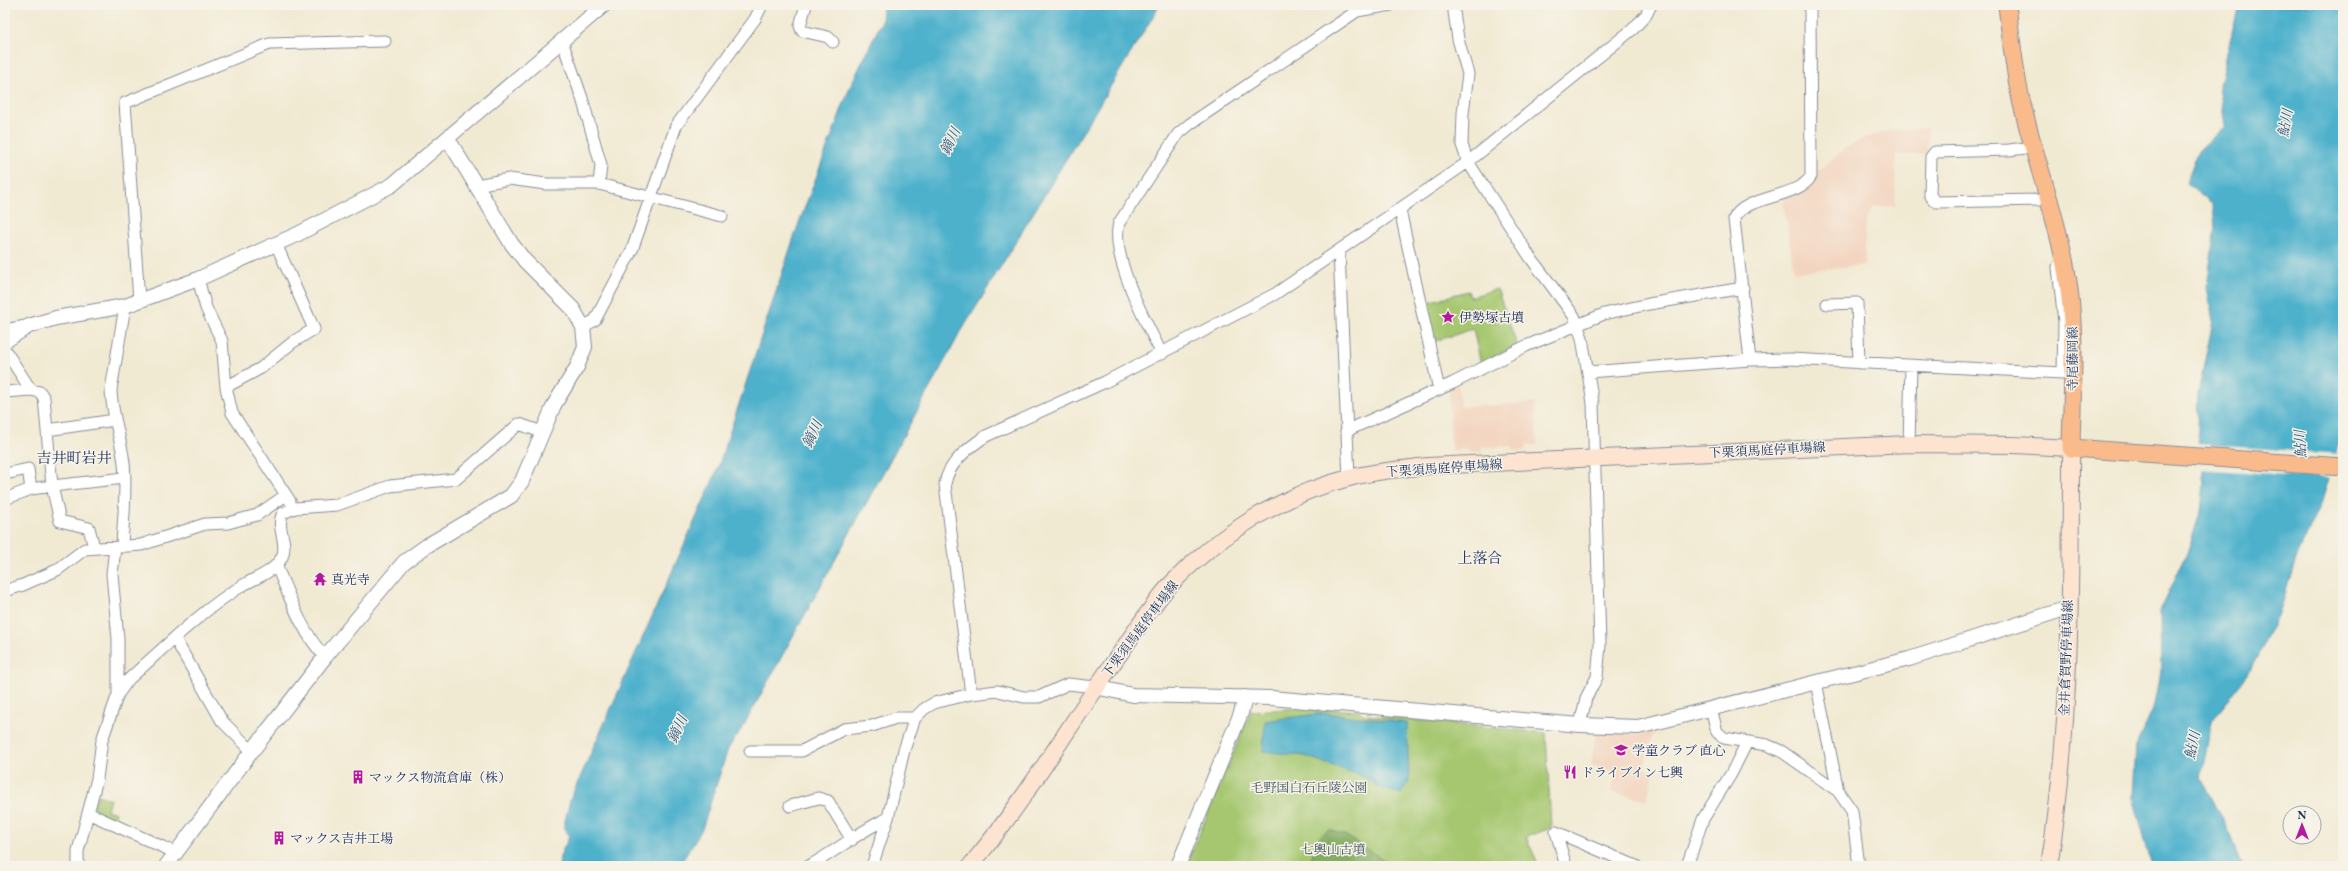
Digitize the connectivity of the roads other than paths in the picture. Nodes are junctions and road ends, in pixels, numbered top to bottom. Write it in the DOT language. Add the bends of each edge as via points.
graph roads {
  1 [pos="604,5"];
  2 [pos="762,5"];
  3 [pos="806,5"];
  4 [pos="1392,5"];
  5 [pos="1453,5"];
  6 [pos="1651,5"];
  7 [pos="1810,5"];
  8 [pos="2007,5"];
  9 [pos="385,41"];
  10 [pos="562,41"];
  11 [pos="833,42"];
  12 [pos="448,139"];
  13 [pos="2034,147"];
  14 [pos="1468,162"];
  15 [pos="599,184"];
  16 [pos="476,186"];
  17 [pos="651,197"];
  18 [pos="2049,198"];
  19 [pos="1400,210"];
  20 [pos="722,216"];
  21 [pos="276,244"];
  22 [pos="1339,252"];
  23 [pos="2064,260"];
  24 [pos="198,279"];
  25 [pos="1743,288"];
  26 [pos="139,300"];
  27 [pos="1827,304"];
  28 [pos="125,306"];
  29 [pos="1579,325"];
  30 [pos="29,326"];
  31 [pos="583,327"];
  32 [pos="5,330"];
  33 [pos="5,341"];
  34 [pos="5,350"];
  35 [pos="1162,354"];
  36 [pos="1750,360"];
  37 [pos="1859,363"];
  38 [pos="1911,366"];
  39 [pos="1588,372"];
  40 [pos="226,386"];
  41 [pos="31,390"];
  42 [pos="1439,390"];
  43 [pos="5,392"];
  44 [pos="115,420"];
  45 [pos="47,430"];
  46 [pos="1346,431"];
  47 [pos="542,432"];
  48 [pos="1909,444"];
  49 [pos="2079,449"];
  50 [pos="1596,460"];
  51 [pos="2343,467"];
  52 [pos="5,474"];
  53 [pos="125,478"];
  54 [pos="1349,478"];
  55 [pos="52,486"];
  56 [pos="31,489"];
  57 [pos="286,495"];
  58 [pos="5,499"];
  59 [pos="295,508"];
  60 [pos="94,547"];
  61 [pos="119,548"];
  62 [pos="276,565"];
  63 [pos="5,591"];
  64 [pos="2068,608"];
  65 [pos="174,639"];
  66 [pos="325,657"];
  67 [pos="1816,682"];
  68 [pos="1095,687"];
  69 [pos="118,694"];
  70 [pos="971,694"];
  71 [pos="1245,697"];
  72 [pos="1711,708"];
  73 [pos="915,718"];
  74 [pos="1580,725"];
  75 [pos="1747,742"];
  76 [pos="252,751"];
  77 [pos="750,751"];
  78 [pos="1838,791"];
  79 [pos="790,806"];
  80 [pos="88,813"];
  81 [pos="888,818"];
  82 [pos="852,840"];
  83 [pos="176,853"];
  84 [pos="78,866"];
  85 [pos="166,866"];
  86 [pos="809,866"];
  87 [pos="872,866"];
  88 [pos="970,866"];
  89 [pos="1178,866"];
  90 [pos="1566,866"];
  91 [pos="1636,866"];
  92 [pos="1687,866"];
  93 [pos="1859,866"];
  94 [pos="2049,866"];
  1 -- 10 [label="street"];
  2 -- 17 [label="street" via="755,20 676,126"];
  3 -- 11 [label="street" via="800,26 802,31 828,37"];
  4 -- 35 [label="street" via="1357,11 1190,124 1178,134 1119,223 1116,238 1134,300"];
  5 -- 14 [label="street" via="1458,39 1468,74 1462,145"];
  6 -- 14 [label="street" via="1633,29"];
  7 -- 25 [label="street" via="1811,176 1801,185 1742,209 1736,214 1734,223"];
  8 -- 13 [label="main road, 寺尾藤岡線" via="2016,81"];
  9 -- 26 [label="street" via="269,44 125,103"];
  10 -- 12 [label="street"];
  10 -- 15 [label="street" via="582,98 601,166"];
  12 -- 16 [label="street"];
  12 -- 21 [label="street" via="392,185"];
  13 -- 18 [label="main road, 寺尾藤岡線"];
  13 -- 18 [label="street" via="1935,152 1931,157 1930,196 1936,202"];
  14 -- 19 [label="street"];
  14 -- 29 [label="street" via="1512,231"];
  15 -- 16 [label="street" via="546,184 509,179"];
  15 -- 17 [label="street"];
  16 -- 31 [label="street" via="520,255 573,310"];
  17 -- 20 [label="street"];
  17 -- 31 [label="street" via="632,250 616,283 595,320"];
  18 -- 23 [label="main road, 寺尾藤岡線"];
  19 -- 22 [label="street"];
  19 -- 42 [label="street"];
  21 -- 24 [label="street"];
  21 -- 40 [label="street" via="314,329 261,368"];
  22 -- 35 [label="street" via="1275,294"];
  22 -- 46 [label="street"];
  23 -- 38 [label="street" via="2058,267 2064,322 2063,374"];
  23 -- 49 [label="main road, 寺尾藤岡線" via="2073,338"];
  24 -- 26 [label="street"];
  24 -- 40 [label="street" via="206,308 222,341"];
  25 -- 29 [label="street" via="1609,312"];
  25 -- 36 [label="street"];
  26 -- 28 [label="street"];
  27 -- 37 [label="street" via="1857,303"];
  28 -- 30 [label="street" via="56,318"];
  28 -- 44 [label="street" via="111,380 111,403"];
  29 -- 39 [label="street"];
  29 -- 42 [label="street" via="1526,346"];
  30 -- 32 [label="street"];
  30 -- 33 [label="street"];
  31 -- 47 [label="street" via="585,347"];
  34 -- 41 [label="street"];
  35 -- 70 [label="street" via="986,436 968,447 948,474 945,484"];
  36 -- 37 [label="street" via="1790,359"];
  36 -- 39 [label="street"];
  37 -- 38 [label="street"];
  38 -- 48 [label="street"];
  39 -- 50 [label="street" via="1593,403"];
  40 -- 57 [label="street" via="232,413"];
  41 -- 43 [label="street"];
  41 -- 45 [label="street" via="40,392 44,398"];
  42 -- 46 [label="street"];
  44 -- 45 [label="street"];
  44 -- 53 [label="street"];
  45 -- 55 [label="street"];
  46 -- 54 [label="street"];
  47 -- 59 [label="street" via="519,424 456,479 390,486 337,505"];
  47 -- 66 [label="street" via="522,481 511,496 439,538 404,562"];
  48 -- 49 [label="main road, 下栗須馬庭停車場線" via="2005,444"];
  48 -- 50 [label="main road, 下栗須馬庭停車場線"];
  49 -- 51 [label="main road"];
  49 -- 64 [label="main road, 金井倉賀野停車場線"];
  50 -- 54 [label="main road, 下栗須馬庭停車場線" via="1428,466"];
  50 -- 74 [label="street" via="1600,646 1597,677 1586,698"];
  52 -- 56 [label="street" via="28,469"];
  53 -- 55 [label="street"];
  53 -- 61 [label="street"];
  54 -- 68 [label="main road, 下栗須馬庭停車場線" via="1311,490 1277,505 1238,528 1204,553 1169,586"];
  55 -- 56 [label="street"];
  55 -- 60 [label="street" via="60,521 89,528"];
  56 -- 58 [label="street"];
  57 -- 59 [label="street"];
  57 -- 61 [label="street" via="257,515 228,523 205,524 141,544"];
  59 -- 62 [label="street" via="283,513 280,518 284,548 282,557"];
  60 -- 61 [label="street"];
  60 -- 63 [label="street" via="85,549 57,570"];
  61 -- 69 [label="street" via="112,574 118,639"];
  62 -- 65 [label="street" via="227,596"];
  62 -- 66 [label="street" via="299,618 313,644"];
  64 -- 67 [label="street" via="1909,658"];
  64 -- 94 [label="main road, 金井倉賀野停車場線" via="2056,826"];
  65 -- 69 [label="street" via="129,679"];
  65 -- 76 [label="street" via="222,721"];
  66 -- 76 [label="street"];
  67 -- 72 [label="street"];
  67 -- 78 [label="street"];
  68 -- 70 [label="street" via="1068,684 1039,697 1024,697 998,691"];
  68 -- 71 [label="street" via="1133,695"];
  68 -- 88 [label="main road, 下栗須馬庭停車場線" via="1035,781"];
  69 -- 80 [label="street" via="102,740"];
  70 -- 73 [label="street" via="934,703"];
  71 -- 74 [label="street"];
  71 -- 89 [label="street" via="1241,713"];
  72 -- 74 [label="street" via="1638,727"];
  72 -- 75 [label="street" via="1717,732 1724,738"];
  73 -- 77 [label="street" via="896,718 872,726 844,729 802,751"];
  73 -- 81 [label="street"];
  75 -- 78 [label="street" via="1767,745 1781,751"];
  75 -- 92 [label="street" via="1703,819"];
  76 -- 83 [label="street"];
  78 -- 93 [label="street" via="1852,811"];
  79 -- 82 [label="street" via="818,798 828,801"];
  80 -- 83 [label="street"];
  80 -- 84 [label="street" via="78,851"];
  81 -- 82 [label="street" via="869,827"];
  81 -- 87 [label="street"];
  82 -- 86 [label="street"];
  83 -- 85 [label="street"];
  90 -- 91 [label="street" via="1556,832"];
}
